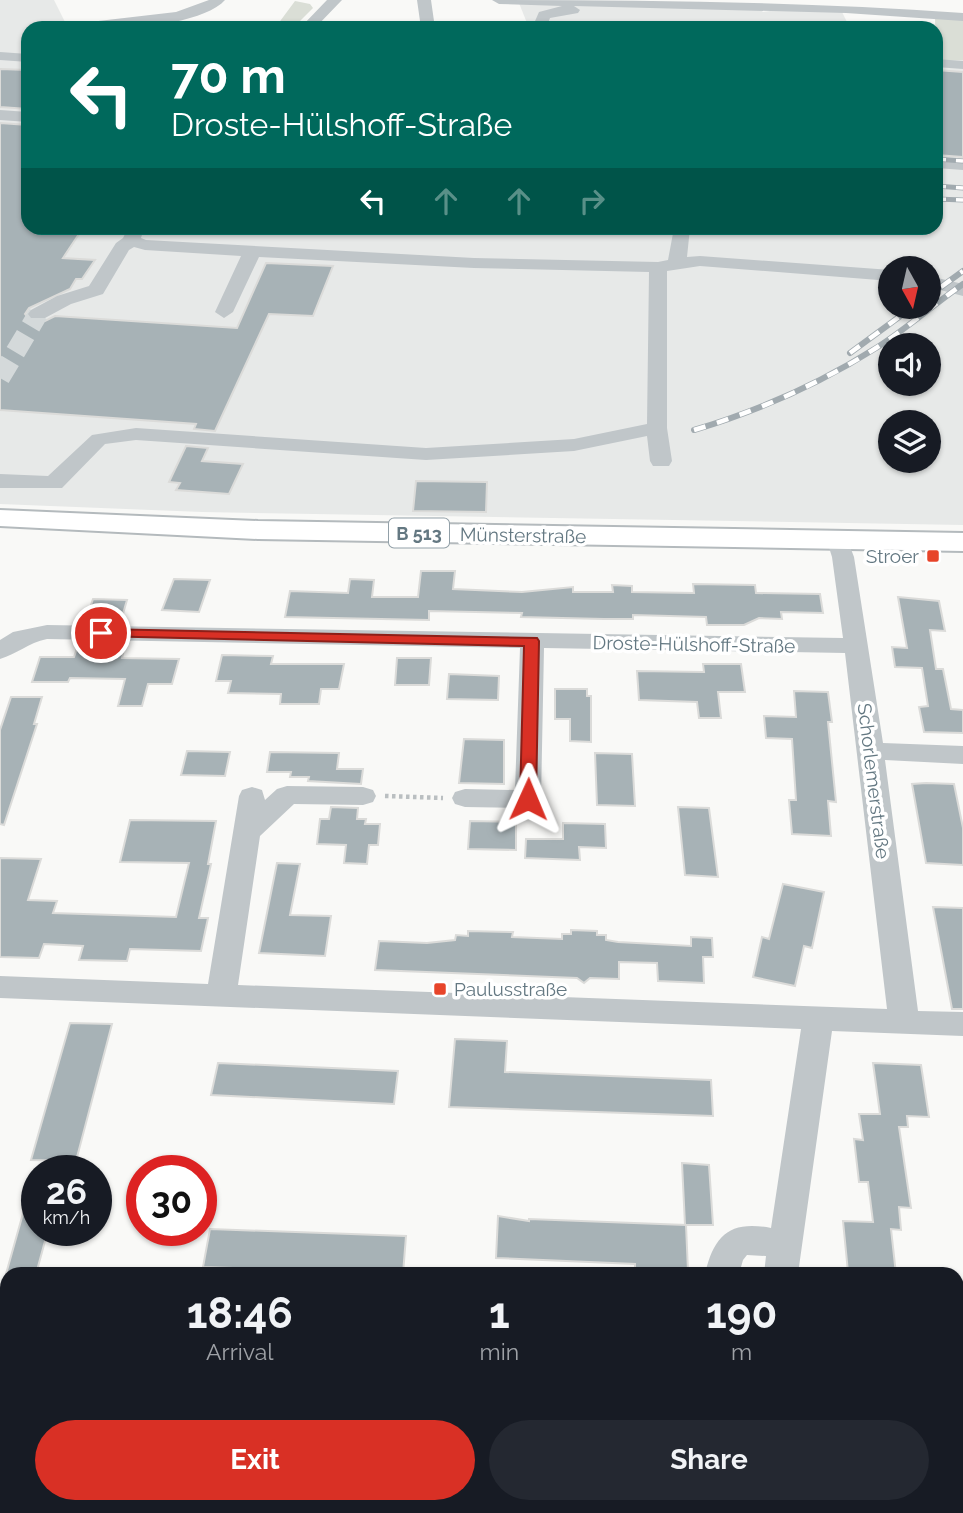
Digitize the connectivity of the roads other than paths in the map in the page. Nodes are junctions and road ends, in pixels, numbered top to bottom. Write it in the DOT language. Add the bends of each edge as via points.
graph roads {
  1 [pos="218,0"];
  2 [pos="335,0"];
  3 [pos="343,0"];
  4 [pos="424,0"];
  5 [pos="499,0"];
  6 [pos="340,15"];
  7 [pos="963,17"];
  8 [pos="130,21"];
  9 [pos="314,21"];
  10 [pos="427,21"];
  11 [pos="542,21"];
  12 [pos="797,21"];
  13 [pos="0,56"];
  14 [pos="21,58"];
  15 [pos="943,64"];
  16 [pos="963,65"];
  17 [pos="0,115"];
  18 [pos="21,116"];
  19 [pos="943,164"];
  20 [pos="963,165"];
  21 [pos="133,235"];
  22 [pos="135,235"];
  23 [pos="679,235"];
  24 [pos="252,252"];
  25 [pos="667,266"];
  26 [pos="878,275"];
  27 [pos="942,284"];
  28 [pos="963,290"];
  29 [pos="224,312"];
  30 [pos="38,314"];
  31 [pos="657,428"];
  32 [pos="661,461"];
  33 [pos="0,481"];
  34 [pos="0,518"];
  35 [pos="838,541"];
  36 [pos="963,542"];
  37 [pos="532,641"];
  38 [pos="856,646"];
  39 [pos="0,651"];
  40 [pos="871,751"];
  41 [pos="963,755"];
  42 [pos="252,796"];
  43 [pos="363,796"];
  44 [pos="465,798"];
  45 [pos="246,833"];
  46 [pos="0,987"];
  47 [pos="221,995"];
  48 [pos="818,1020"];
  49 [pos="904,1022"];
  50 [pos="963,1024"];
  51 [pos="784,1259"];
  52 [pos="724,1267"];
  1 -- 8 [label="street" via="213,7 195,13"];
  2 -- 9 [label="street"];
  3 -- 6 [label="street"];
  4 -- 10 [label="street"];
  5 -- 7 [label="street" via="846,9"];
  11 -- 12 [label="street" via="544,15 560,10"];
  13 -- 14 [label="street"];
  15 -- 16 [label="street"];
  17 -- 18 [label="street"];
  19 -- 20 [label="street"];
  21 -- 30 [label="street" via="96,290"];
  22 -- 24 [label="street" via="145,245"];
  23 -- 25 [label="street"];
  24 -- 25 [label="street" via="474,263"];
  24 -- 29 [label="street"];
  25 -- 26 [label="street" via="700,261"];
  25 -- 31 [label="street"];
  27 -- 28 [label="street"];
  31 -- 32 [label="street"];
  31 -- 33 [label="street" via="574,445 426,454 136,434 99,439 54,483"];
  34 -- 35 [label="main road, Münsterstraße / B 513" via="258,530"];
  35 -- 36 [label="main road, Münsterstraße / B 513"];
  35 -- 38 [label="street, Schorlemerstraße"];
  37 -- 38 [label="street, Droste-Hülshoff-Straße"];
  37 -- 39 [label="street, Droste-Hülshoff-Straße" via="47,632 22,637"];
  37 -- 44 [label="street" via="528,799"];
  38 -- 40 [label="street, Schorlemerstraße"];
  40 -- 41 [label="street"];
  40 -- 49 [label="street, Schorlemerstraße"];
  42 -- 45 [label="street"];
  43 -- 45 [label="street" via="287,795"];
  45 -- 47 [label="street"];
  46 -- 47 [label="street"];
  47 -- 48 [label="street"];
  48 -- 49 [label="street"];
  48 -- 51 [label="street"];
  49 -- 50 [label="street"];
  51 -- 52 [label="street" via="751,1239 739,1240 730,1248"];
}
